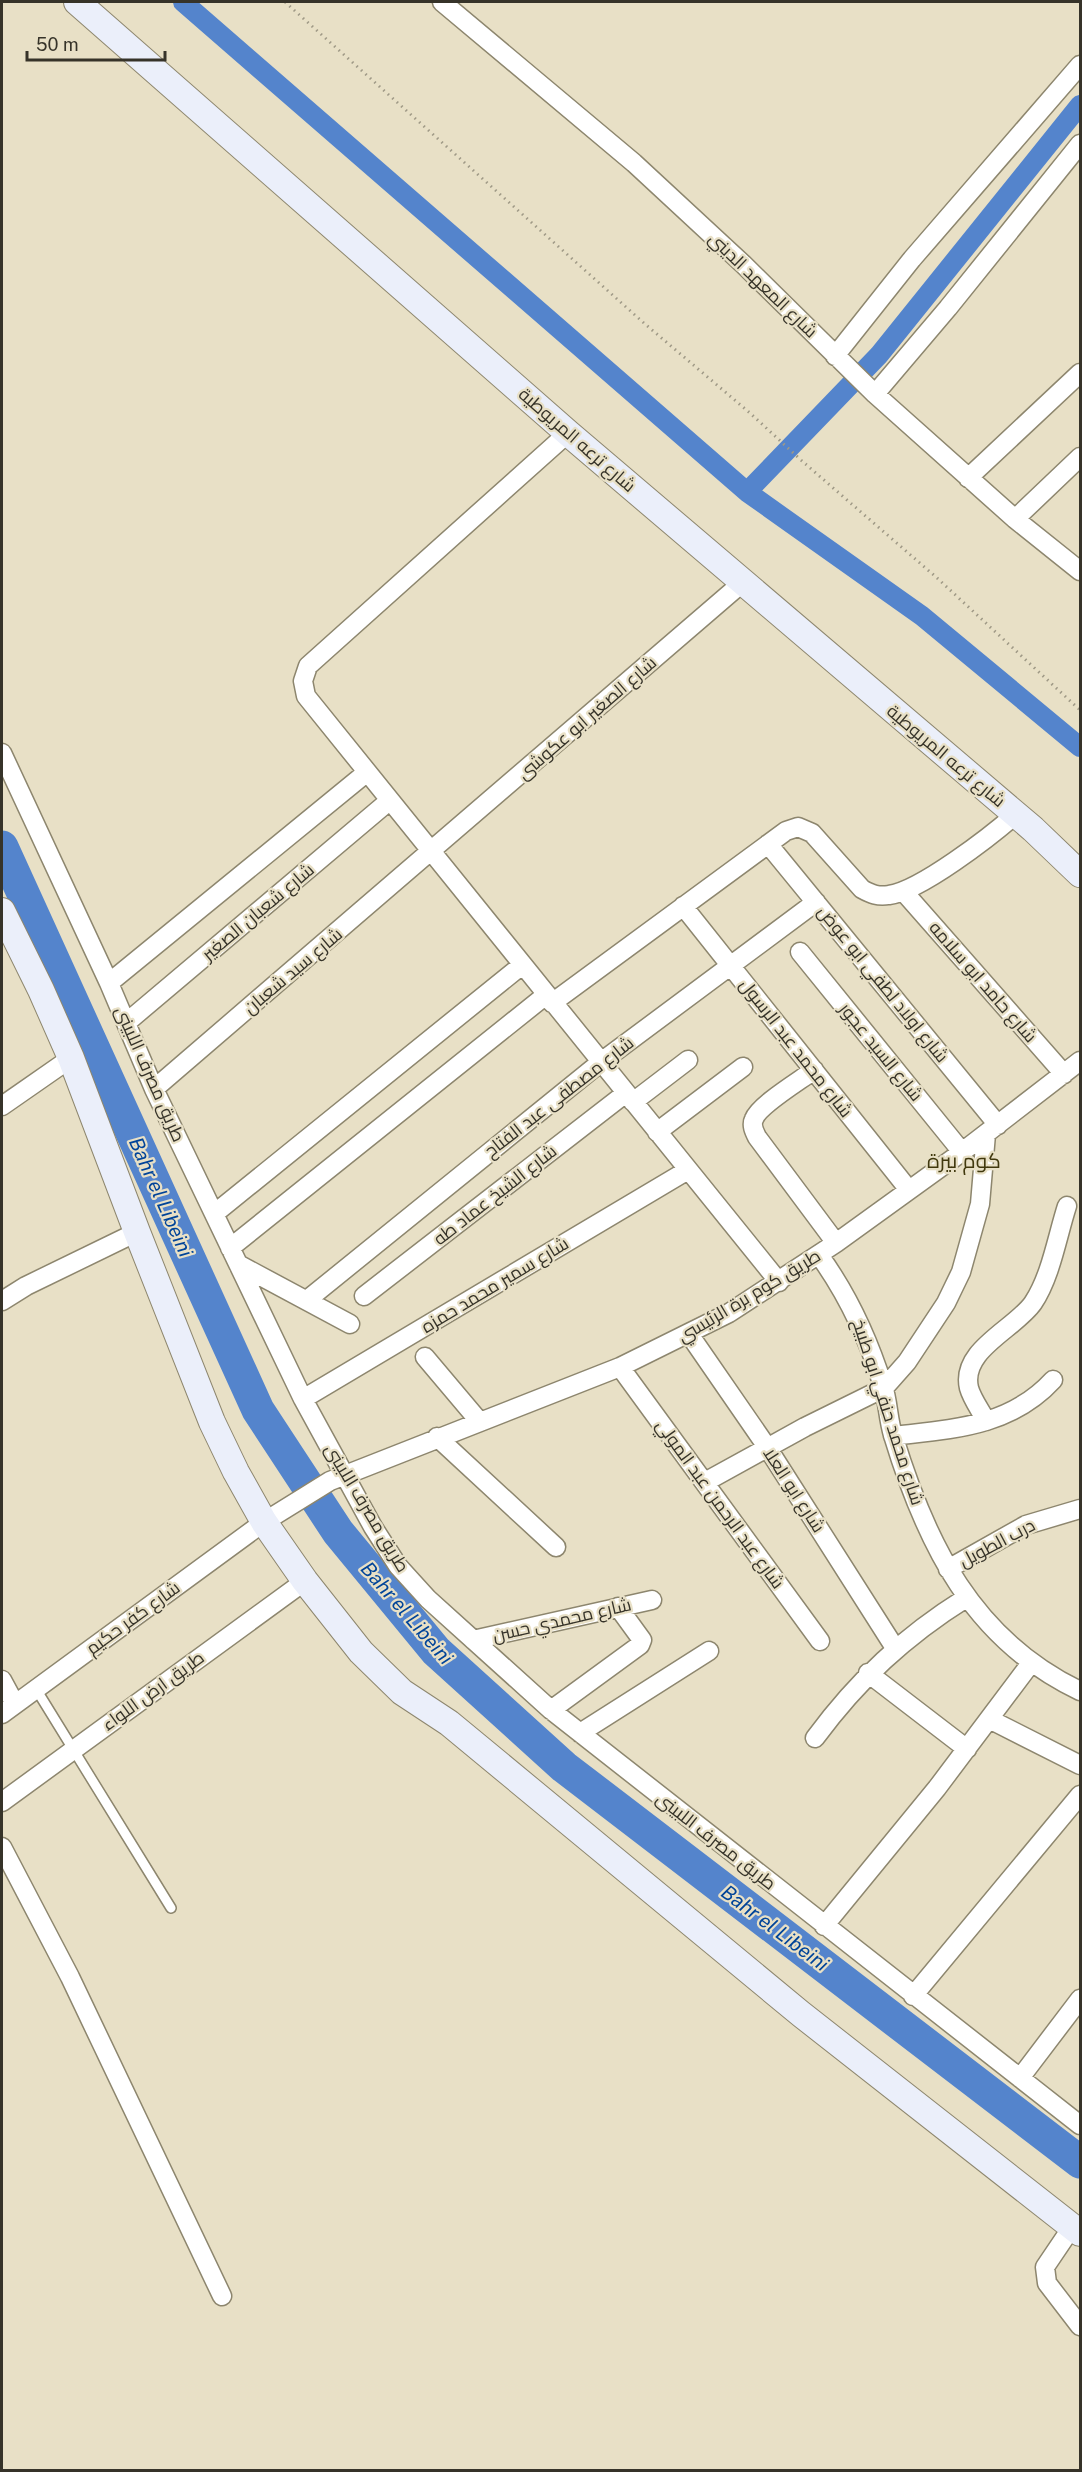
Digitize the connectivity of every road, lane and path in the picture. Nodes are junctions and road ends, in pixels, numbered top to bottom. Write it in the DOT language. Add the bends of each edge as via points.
graph roads {
  1 [pos="77,2"];
  2 [pos="285,2"];
  3 [pos="442,2"];
  4 [pos="1080,65"];
  5 [pos="1080,144"];
  6 [pos="835,356"];
  7 [pos="1080,373"];
  8 [pos="875,394"];
  9 [pos="568,434"];
  10 [pos="1080,457"];
  11 [pos="968,478"];
  12 [pos="1015,519"];
  13 [pos="1080,571"];
  14 [pos="742,583"];
  15 [pos="1080,710"];
  16 [pos="2,753"];
  17 [pos="366,772"];
  18 [pos="389,801"];
  19 [pos="1016,814"];
  20 [pos="768,844"];
  21 [pos="431,853"];
  22 [pos="1080,874"];
  23 [pos="903,891"];
  24 [pos="816,902"];
  25 [pos="683,906"];
  26 [pos="2,911"];
  27 [pos="800,952"];
  28 [pos="522,965"];
  29 [pos="730,966"];
  30 [pos="109,983"];
  31 [pos="549,999"];
  32 [pos="126,1023"];
  33 [pos="72,1058"];
  34 [pos="688,1060"];
  35 [pos="1080,1061"];
  36 [pos="601,1062"];
  37 [pos="743,1067"];
  38 [pos="814,1070"];
  39 [pos="1064,1074"];
  40 [pos="154,1089"];
  41 [pos="629,1097"];
  42 [pos="2,1106"];
  43 [pos="992,1130"];
  44 [pos="657,1132"];
  45 [pos="962,1152"];
  46 [pos="688,1170"];
  47 [pos="909,1190"];
  48 [pos="1067,1206"];
  49 [pos="214,1214"];
  50 [pos="137,1232"];
  51 [pos="836,1243"];
  52 [pos="819,1255"];
  53 [pos="234,1256"];
  54 [pos="779,1282"];
  55 [pos="364,1296"];
  56 [pos="307,1300"];
  57 [pos="2,1301"];
  58 [pos="350,1324"];
  59 [pos="689,1334"];
  60 [pos="425,1357"];
  61 [pos="620,1367"];
  62 [pos="1053,1380"];
  63 [pos="884,1388"];
  64 [pos="303,1399"];
  65 [pos="479,1421"];
  66 [pos="986,1421"];
  67 [pos="893,1436"];
  68 [pos="437,1437"];
  69 [pos="767,1447"];
  70 [pos="344,1474"];
  71 [pos="705,1482"];
  72 [pos="1080,1509"];
  73 [pos="264,1522"];
  74 [pos="556,1547"];
  75 [pos="948,1569"];
  76 [pos="305,1581"];
  77 [pos="966,1598"];
  78 [pos="652,1600"];
  79 [pos="618,1607"];
  80 [pos="473,1640"];
  81 [pos="820,1641"];
  82 [pos="895,1648"];
  83 [pos="709,1651"];
  84 [pos="1031,1663"];
  85 [pos="868,1673"];
  86 [pos="2,1680"];
  87 [pos="36,1689"];
  88 [pos="1080,1691"];
  89 [pos="8,1709"];
  90 [pos="551,1710"];
  91 [pos="989,1719"];
  92 [pos="580,1734"];
  93 [pos="815,1738"];
  94 [pos="73,1749"];
  95 [pos="967,1749"];
  96 [pos="1080,1765"];
  97 [pos="1080,1796"];
  98 [pos="2,1802"];
  99 [pos="2,1847"];
  100 [pos="171,1908"];
  101 [pos="824,1926"];
  102 [pos="913,1996"];
  103 [pos="1080,1999"];
  104 [pos="1020,2078"];
  105 [pos="1078,2120"];
  106 [pos="1076,2230"];
  107 [pos="222,2296"];
  108 [pos="1080,2326"];
  1 -- 9 [label="street, شارع ترعه المريوطية"];
  2 -- 15 [label="path" via="637,317 936,577"];
  3 -- 6 [label="street, شارع المعهد الديني" via="634,163"];
  4 -- 6 [label="street" via="920,250"];
  5 -- 8 [label="street"];
  6 -- 8 [label="street, شارع المعهد الديني"];
  7 -- 11 [label="street"];
  8 -- 11 [label="street, شارع المعهد الديني"];
  9 -- 14 [label="street, شارع ترعه المريوطية"];
  9 -- 17 [label="street" via="308,666 303,681 306,696"];
  10 -- 12 [label="street"];
  11 -- 12 [label="street, شارع المعهد الديني"];
  12 -- 13 [label="street, شارع المعهد الديني"];
  14 -- 19 [label="street, شارع ترعه المريوطية"];
  14 -- 21 [label="street, شارع الصغير ابو عكوشى"];
  16 -- 30 [label="street, طريق مصرف اللبينى"];
  17 -- 18 [label="street"];
  17 -- 30 [label="street"];
  18 -- 21 [label="street"];
  18 -- 32 [label="street, شارع شعبان الصغير"];
  19 -- 22 [label="street, شارع ترعه المريوطية"];
  19 -- 23 [label="street" via="957,859"];
  20 -- 23 [label="street" via="798,827 812,833 862,889 873,896"];
  20 -- 24 [label="street, شارع اولاد لطفي ابو عوض"];
  20 -- 25 [label="street"];
  21 -- 28 [label="street"];
  21 -- 40 [label="street, شارع سيد شعبان"];
  23 -- 39 [label="street, شارع حامد ابو سلامه"];
  24 -- 29 [label="street, شارع مصطفى عبد الفتاح"];
  24 -- 43 [label="street, شارع اولاد لطفي ابو عوض"];
  25 -- 29 [label="street, شارع محمد عبد الرسول"];
  25 -- 31 [label="street"];
  26 -- 33 [label="street"];
  27 -- 45 [label="street, شارع السيد عجور"];
  28 -- 31 [label="street"];
  28 -- 49 [label="street"];
  29 -- 36 [label="street, شارع مصطفى عبد الفتاح"];
  29 -- 38 [label="street, شارع محمد عبد الرسول"];
  30 -- 32 [label="street, طريق مصرف اللبينى"];
  31 -- 36 [label="street"];
  31 -- 53 [label="street"];
  32 -- 40 [label="street, طريق مصرف اللبينى"];
  33 -- 42 [label="street"];
  33 -- 50 [label="street"];
  34 -- 41 [label="street, شارع الشيخ عماد طه"];
  35 -- 39 [label="street, طريق كوم برة الرئيسي"];
  36 -- 41 [label="street"];
  36 -- 56 [label="street, شارع مصطفى عبد الفتاح"];
  37 -- 44 [label="street"];
  38 -- 47 [label="street, شارع محمد عبد الرسول"];
  38 -- 51 [label="street" via="760,1111 753,1126 757,1137"];
  39 -- 43 [label="street, طريق كوم برة الرئيسي"];
  40 -- 49 [label="street, طريق مصرف اللبينى"];
  41 -- 44 [label="street"];
  41 -- 55 [label="street, شارع الشيخ عماد طه"];
  43 -- 45 [label="street, طريق كوم برة الرئيسي"];
  43 -- 63 [label="street" via="980,1204 961,1272 928,1334"];
  44 -- 46 [label="street"];
  45 -- 47 [label="street, طريق كوم برة الرئيسي"];
  46 -- 54 [label="street"];
  46 -- 64 [label="street, شارع سمير محمد حمزه"];
  47 -- 51 [label="street, طريق كوم برة الرئيسي"];
  48 -- 66 [label="street" via="1033,1303 971,1364 969,1389"];
  49 -- 53 [label="street, طريق مصرف اللبينى"];
  50 -- 57 [label="street"];
  50 -- 73 [label="street" via="212,1422"];
  51 -- 52 [label="street, طريق كوم برة الرئيسي"];
  52 -- 54 [label="street, طريق كوم برة الرئيسي"];
  52 -- 63 [label="street, شارع محمد حنفي ابو طبيخ" via="857,1316"];
  53 -- 56 [label="street"];
  53 -- 64 [label="street, طريق مصرف اللبينى"];
  54 -- 59 [label="street, طريق كوم برة الرئيسي"];
  56 -- 58 [label="street"];
  59 -- 61 [label="street, طريق كوم برة الرئيسي"];
  59 -- 69 [label="street, شارع ابو العلا"];
  60 -- 65 [label="street"];
  61 -- 65 [label="street, طريق كوم برة الرئيسي"];
  61 -- 71 [label="street, شارع عبد الرحمن عبد المولي"];
  62 -- 66 [label="street" via="1021,1408"];
  63 -- 67 [label="street, شارع محمد حنفي ابو طبيخ"];
  63 -- 69 [label="street"];
  64 -- 70 [label="street, طريق مصرف اللبينى"];
  65 -- 68 [label="street, طريق كوم برة الرئيسي"];
  66 -- 67 [label="street"];
  67 -- 75 [label="street, شارع محمد حنفي ابو طبيخ" via="914,1495"];
  68 -- 70 [label="street, طريق كوم برة الرئيسي"];
  68 -- 74 [label="street"];
  69 -- 71 [label="street"];
  69 -- 82 [label="street, شارع ابو العلا"];
  70 -- 73 [label="street, شارع كفر حكيم"];
  70 -- 80 [label="street, طريق مصرف اللبينى" via="398,1566"];
  71 -- 81 [label="street, شارع عبد الرحمن عبد المولي"];
  72 -- 75 [label="street, درب الطويل" via="1026,1525"];
  73 -- 76 [label="street"];
  73 -- 87 [label="street, شارع كفر حكيم"];
  75 -- 77 [label="street, شارع محمد حنفي ابو طبيخ"];
  76 -- 94 [label="street, طريق ارض اللواء"];
  76 -- 106 [label="street" via="361,1652 402,1692 449,1723 801,2014"];
  77 -- 82 [label="street"];
  77 -- 84 [label="street, شارع محمد حنفي ابو طبيخ" via="996,1633"];
  78 -- 79 [label="street, شارع محمدي حسن"];
  79 -- 80 [label="street, شارع محمدي حسن"];
  79 -- 90 [label="street" via="642,1640 640,1645"];
  80 -- 90 [label="street, طريق مصرف اللبينى"];
  82 -- 85 [label="street"];
  83 -- 92 [label="street"];
  84 -- 88 [label="street, شارع محمد حنفي ابو طبيخ"];
  84 -- 91 [label="street"];
  85 -- 93 [label="street"];
  85 -- 95 [label="street"];
  86 -- 89 [label="street"];
  87 -- 89 [label="street, شارع كفر حكيم"];
  87 -- 94 [label="lane"];
  90 -- 92 [label="street, طريق مصرف اللبينى"];
  91 -- 95 [label="street"];
  91 -- 96 [label="street"];
  92 -- 101 [label="street, طريق مصرف اللبينى"];
  94 -- 98 [label="street, طريق ارض اللواء"];
  94 -- 100 [label="lane"];
  95 -- 101 [label="street"];
  97 -- 102 [label="street"];
  99 -- 107 [label="street" via="70,1977"];
  101 -- 102 [label="street, طريق مصرف اللبينى"];
  102 -- 104 [label="street, طريق مصرف اللبينى"];
  103 -- 104 [label="street"];
  104 -- 105 [label="street, طريق مصرف اللبينى"];
  106 -- 108 [label="street" via="1045,2267 1047,2283"];
}
